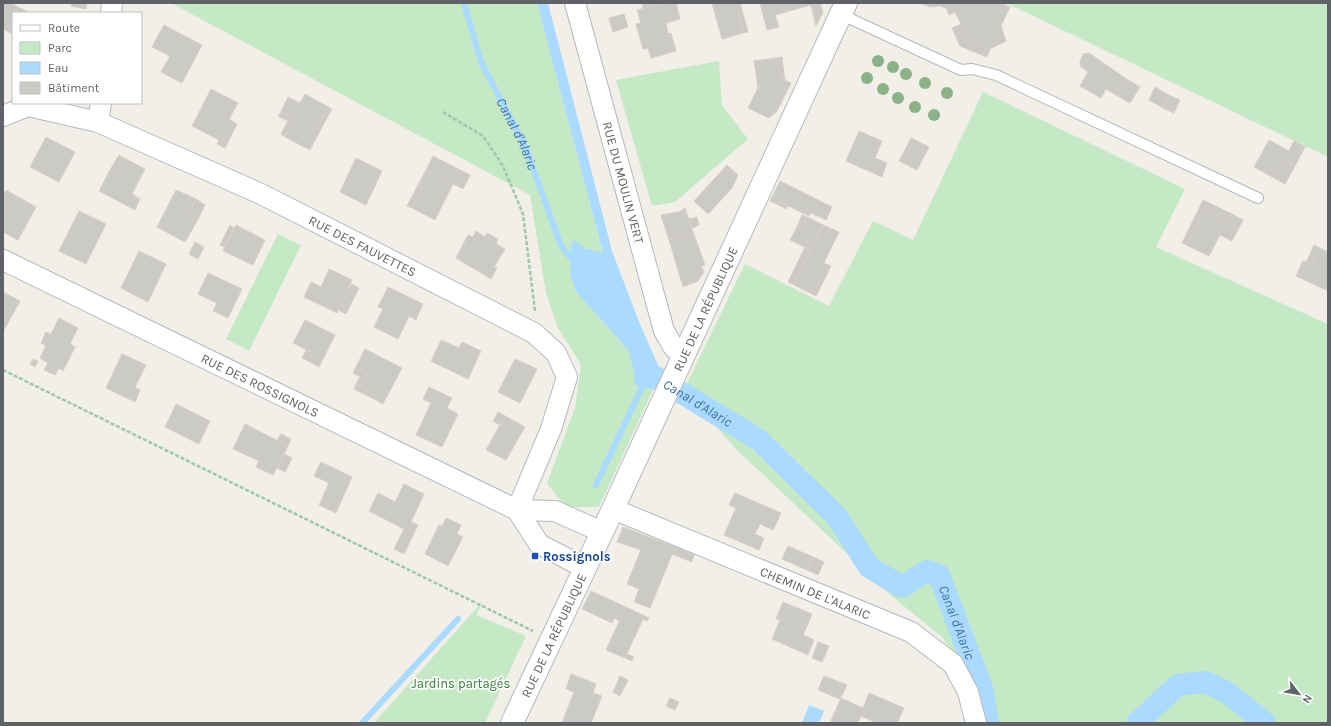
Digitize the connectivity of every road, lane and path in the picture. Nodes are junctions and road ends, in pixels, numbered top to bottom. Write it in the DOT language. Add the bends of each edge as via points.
graph roads {
  1 [pos="575,3"];
  2 [pos="843,9"];
  3 [pos="99,112"];
  4 [pos="443,112"];
  5 [pos="3,116"];
  6 [pos="1258,198"];
  7 [pos="3,260"];
  8 [pos="534,333"];
  9 [pos="681,361"];
  10 [pos="3,370"];
  11 [pos="517,510"];
  12 [pos="613,510"];
  13 [pos="602,532"];
  14 [pos="585,568"];
  15 [pos="551,640"];
  16 [pos="512,723"];
  17 [pos="976,723"];
  1 -- 9 [label="street, RUE DU MOULIN VERT" via="664,331"];
  2 -- 6 [label="lane" via="961,70 972,69 996,75"];
  2 -- 9 [label="street, RUE DE LA RÉPUBLIQUE"];
  3 -- 5 [label="street, RUE DES FAUVETTES" via="28,106"];
  3 -- 8 [label="street, RUE DES FAUVETTES"];
  4 -- 8 [label="path" via="483,136 503,166 522,214 535,313"];
  7 -- 11 [label="street, RUE DES ROSSIGNOLS"];
  8 -- 11 [label="street, RUE DES FAUVETTES" via="556,353 567,377 551,429"];
  9 -- 12 [label="street, RUE DE LA RÉPUBLIQUE"];
  10 -- 15 [label="path"];
  11 -- 13 [label="street, RUE DES ROSSIGNOLS" via="555,511"];
  11 -- 14 [label="street" via="539,544"];
  12 -- 13 [label="street, RUE DE LA RÉPUBLIQUE"];
  12 -- 17 [label="street, CHEMIN DE L'ALARIC" via="912,632 953,664 968,692"];
  13 -- 14 [label="street, RUE DE LA RÉPUBLIQUE"];
  14 -- 15 [label="street, RUE DE LA RÉPUBLIQUE"];
  15 -- 16 [label="street, RUE DE LA RÉPUBLIQUE"];
}
